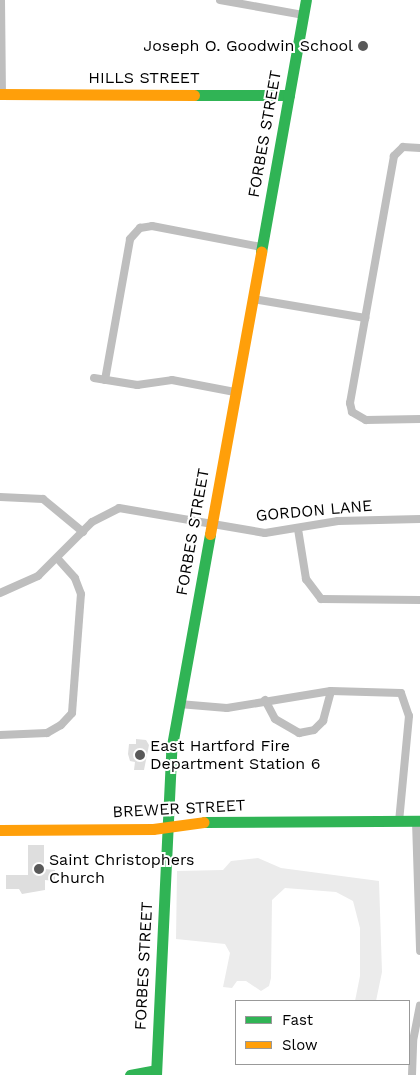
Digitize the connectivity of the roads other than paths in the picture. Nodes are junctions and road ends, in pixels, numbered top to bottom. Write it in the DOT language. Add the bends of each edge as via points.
graph roads {
  1 [pos="2,0"];
  2 [pos="220,0"];
  3 [pos="306,0"];
  4 [pos="303,15"];
  5 [pos="1,94"];
  6 [pos="288,95"];
  7 [pos="420,148"];
  8 [pos="261,247"];
  9 [pos="252,299"];
  10 [pos="365,318"];
  11 [pos="94,378"];
  12 [pos="105,380"];
  13 [pos="235,392"];
  14 [pos="420,419"];
  15 [pos="0,497"];
  16 [pos="420,519"];
  17 [pos="212,523"];
  18 [pos="298,529"];
  19 [pos="83,532"];
  20 [pos="58,559"];
  21 [pos="0,593"];
  22 [pos="420,600"];
  23 [pos="331,691"];
  24 [pos="265,700"];
  25 [pos="179,704"];
  26 [pos="0,735"];
  27 [pos="399,821"];
  28 [pos="418,821"];
  29 [pos="168,825"];
  30 [pos="0,830"];
  31 [pos="419,896"];
  32 [pos="420,951"];
  33 [pos="420,1006"];
  34 [pos="416,1059"];
  35 [pos="156,1072"];
  36 [pos="130,1075"];
  37 [pos="412,1075"];
  1 -- 5 [label="street"];
  2 -- 4 [label="street"];
  3 -- 4 [label="main road, FORBES STREET"];
  4 -- 6 [label="main road, FORBES STREET"];
  5 -- 6 [label="main road, HILLS STREET"];
  6 -- 8 [label="main road, FORBES STREET"];
  7 -- 10 [label="street" via="403,147 394,156"];
  8 -- 9 [label="main road, FORBES STREET"];
  8 -- 12 [label="street" via="152,226 140,228 130,239"];
  9 -- 10 [label="street"];
  9 -- 13 [label="main road, FORBES STREET"];
  10 -- 14 [label="street" via="352,412 366,420"];
  11 -- 12 [label="street"];
  12 -- 13 [label="street" via="138,385 172,380"];
  13 -- 17 [label="main road, FORBES STREET"];
  15 -- 19 [label="street" via="43,499"];
  16 -- 18 [label="street, GORDON LANE" via="338,520"];
  17 -- 18 [label="street, GORDON LANE" via="266,532"];
  17 -- 19 [label="street, GORDON LANE" via="118,508 106,512"];
  17 -- 25 [label="main road, FORBES STREET"];
  18 -- 22 [label="street" via="306,579 321,599"];
  19 -- 20 [label="street, GORDON LANE"];
  20 -- 21 [label="street, GORDON LANE" via="20,587"];
  20 -- 26 [label="street" via="75,578 81,594 72,713 47,732"];
  23 -- 24 [label="street"];
  23 -- 24 [label="street" via="323,721 314,730 299,733 275,719"];
  23 -- 27 [label="street" via="390,690 401,693 408,704"];
  24 -- 25 [label="street" via="227,708"];
  25 -- 29 [label="main road, FORBES STREET" via="170,759"];
  27 -- 28 [label="main road, BREWER STREET"];
  27 -- 29 [label="main road, BREWER STREET"];
  28 -- 31 [label="street"];
  29 -- 30 [label="main road, BREWER STREET" via="152,829"];
  29 -- 35 [label="main road, FORBES STREET"];
  31 -- 32 [label="street"];
  33 -- 34 [label="street"];
  34 -- 37 [label="street"];
  35 -- 36 [label="main road"];
}
